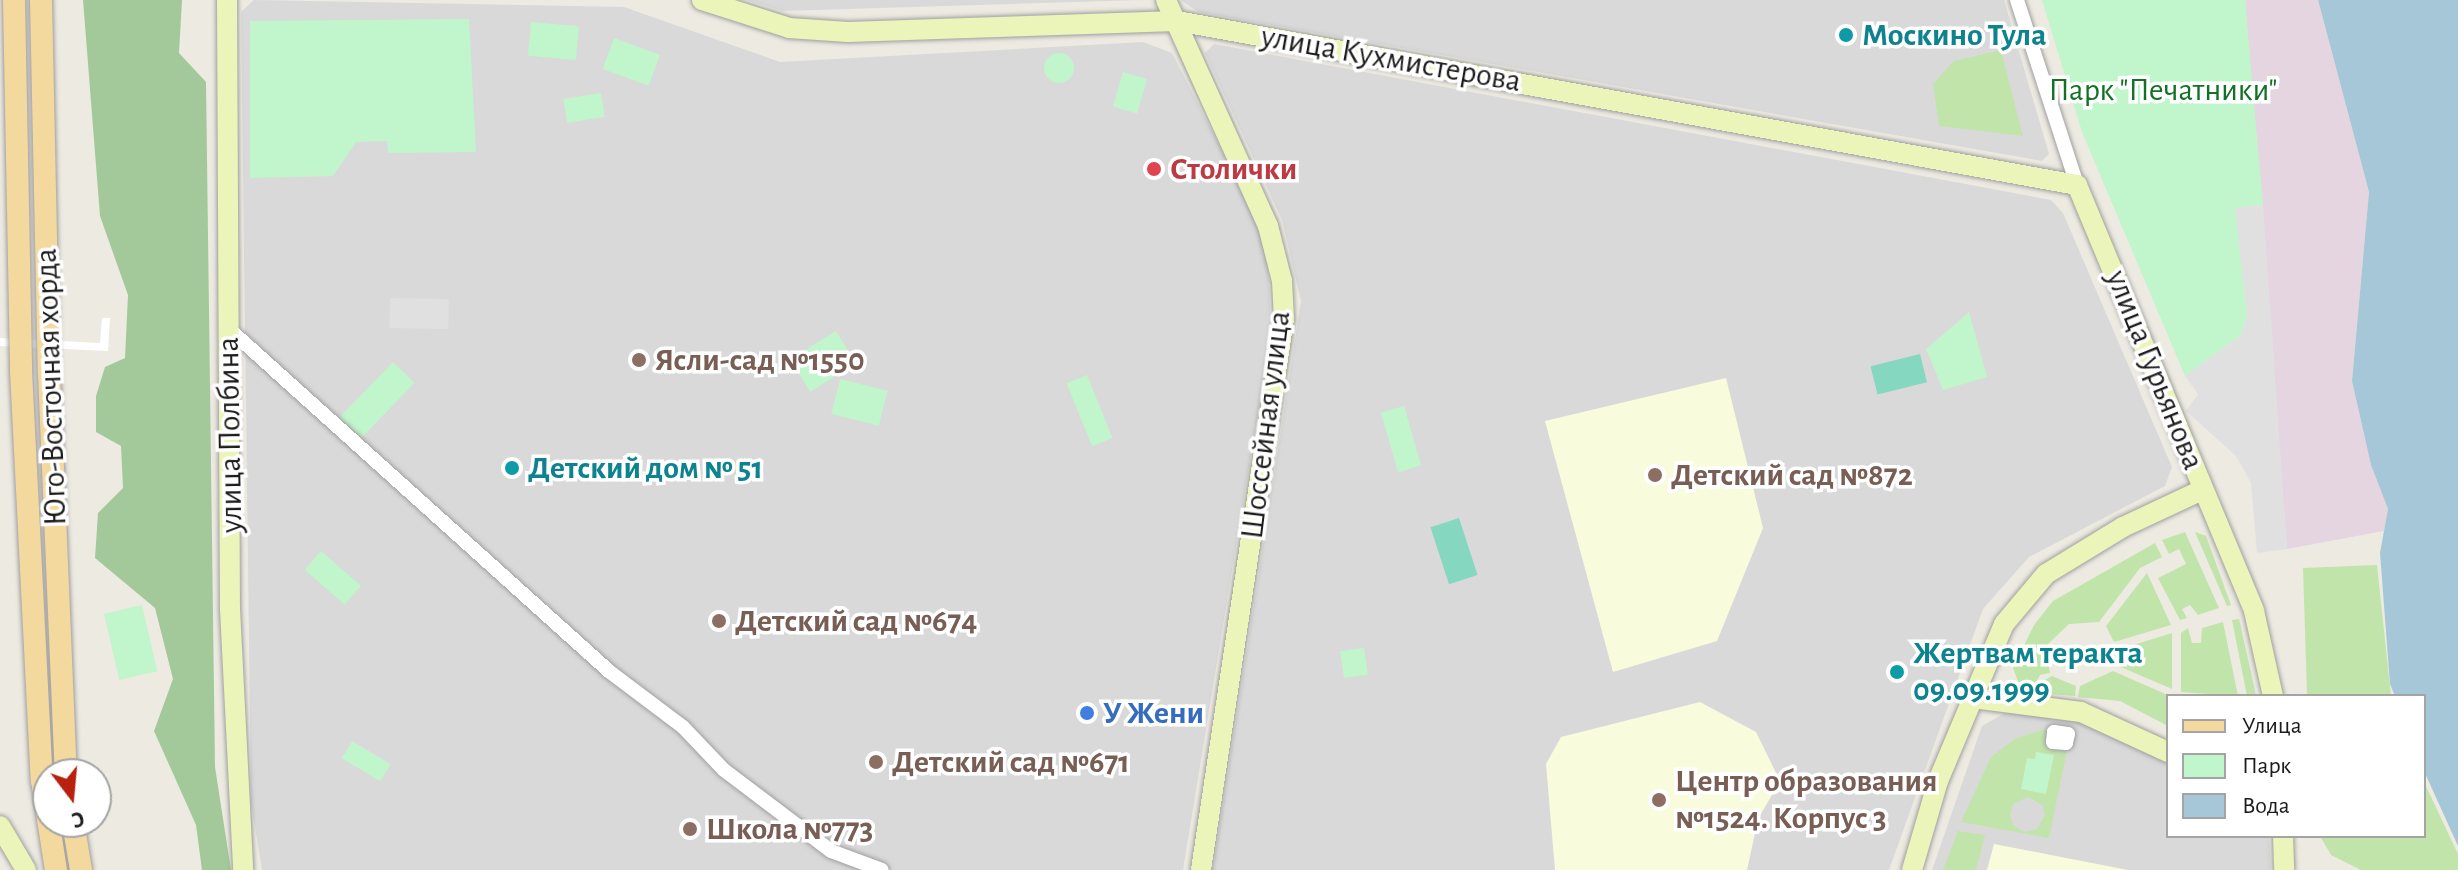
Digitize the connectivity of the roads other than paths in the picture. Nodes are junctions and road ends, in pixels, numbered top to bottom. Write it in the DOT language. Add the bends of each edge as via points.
graph roads {
  1 [pos="14,0"];
  2 [pos="41,0"];
  3 [pos="227,0"];
  4 [pos="702,0"];
  5 [pos="1166,0"];
  6 [pos="2017,0"];
  7 [pos="1177,21"];
  8 [pos="2077,185"];
  9 [pos="229,329"];
  10 [pos="2202,490"];
  11 [pos="2273,694"];
  12 [pos="1973,698"];
  13 [pos="2166,751"];
  14 [pos="65,758"];
  15 [pos="0,826"];
  16 [pos="76,838"];
  17 [pos="2283,838"];
  18 [pos="26,870"];
  19 [pos="56,870"];
  20 [pos="81,870"];
  21 [pos="243,870"];
  22 [pos="882,870"];
  23 [pos="1201,870"];
  24 [pos="1912,870"];
  25 [pos="2284,870"];
  1 -- 19 [label="main road, Юго-Восточная хорда" via="21,371 42,780"];
  2 -- 14 [label="main road, Юго-Восточная хорда"];
  3 -- 9 [label="main road, улица Полбина"];
  4 -- 7 [label="main road, улица Кухмистерова" via="789,28 848,32"];
  5 -- 7 [label="main road, Шоссейная улица"];
  6 -- 8 [label="street, улица Гурьянова"];
  7 -- 8 [label="main road, улица Кухмистерова"];
  7 -- 23 [label="main road, Шоссейная улица" via="1278,252 1284,319"];
  8 -- 10 [label="main road, улица Гурьянова"];
  9 -- 21 [label="main road, улица Полбина" via="232,664"];
  9 -- 22 [label="street" via="610,672 683,727 724,770 831,851"];
  10 -- 11 [label="main road" via="2254,611"];
  10 -- 12 [label="main road, улица Гурьянова" via="2123,527 2046,574 2004,624"];
  12 -- 13 [label="main road" via="2081,712"];
  12 -- 24 [label="main road, улица Гурьянова" via="1938,781"];
  15 -- 18 [label="main road"];
  16 -- 20 [label="main road"];
  17 -- 25 [label="main road"];
}
